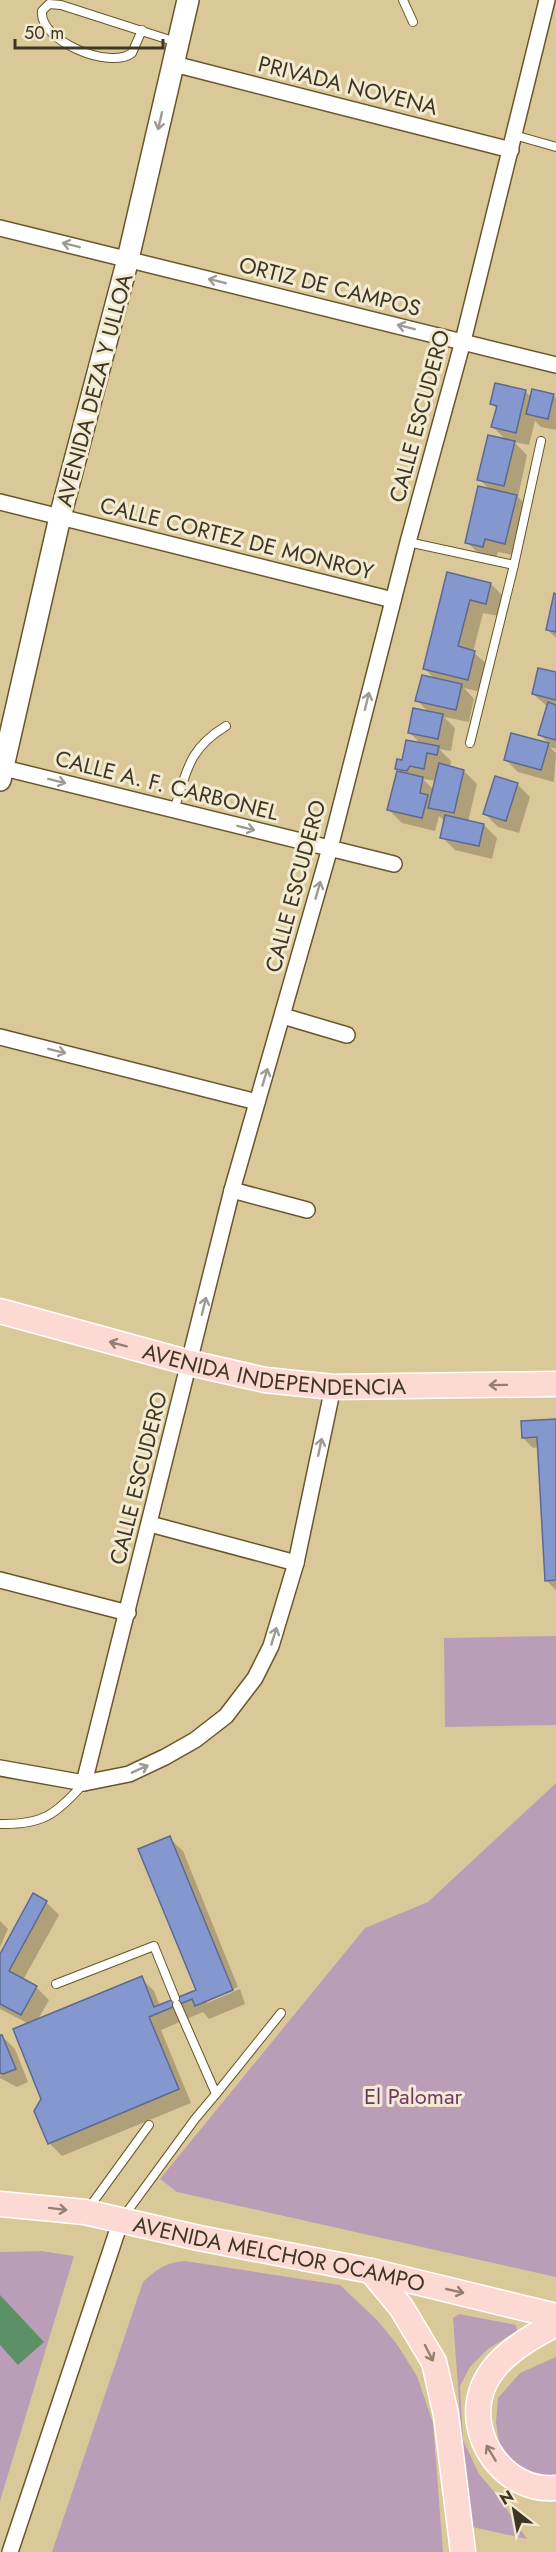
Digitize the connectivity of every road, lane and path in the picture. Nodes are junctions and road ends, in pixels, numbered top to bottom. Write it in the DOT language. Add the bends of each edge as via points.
graph roads {
  1 [pos="186,0"];
  2 [pos="403,0"];
  3 [pos="546,0"];
  4 [pos="413,22"];
  5 [pos="142,30"];
  6 [pos="178,43"];
  7 [pos="174,64"];
  8 [pos="514,135"];
  9 [pos="556,147"];
  10 [pos="511,150"];
  11 [pos="0,228"];
  12 [pos="128,259"];
  13 [pos="463,341"];
  14 [pos="556,365"];
  15 [pos="542,441"];
  16 [pos="0,502"];
  17 [pos="60,517"];
  18 [pos="408,542"];
  19 [pos="514,565"];
  20 [pos="393,600"];
  21 [pos="226,726"];
  22 [pos="470,743"];
  23 [pos="1,771"];
  24 [pos="174,810"];
  25 [pos="330,848"];
  26 [pos="394,864"];
  27 [pos="283,1016"];
  28 [pos="347,1035"];
  29 [pos="0,1036"];
  30 [pos="257,1102"];
  31 [pos="232,1190"];
  32 [pos="307,1210"];
  33 [pos="0,1311"];
  34 [pos="190,1363"];
  35 [pos="556,1384"];
  36 [pos="333,1387"];
  37 [pos="150,1524"];
  38 [pos="296,1563"];
  39 [pos="0,1580"];
  40 [pos="128,1613"];
  41 [pos="0,1768"];
  42 [pos="84,1784"];
  43 [pos="0,1824"];
  44 [pos="56,1984"];
  45 [pos="281,2013"];
  46 [pos="216,2094"];
  47 [pos="149,2125"];
  48 [pos="4,2201"];
  49 [pos="85,2212"];
  50 [pos="121,2220"];
  51 [pos="371,2271"];
  52 [pos="556,2316"];
  53 [pos="556,2324"];
  54 [pos="556,2488"];
  55 [pos="10,2552"];
  56 [pos="463,2552"];
  1 -- 6 [label="main road, AVENIDA DEZA Y ULLOA"];
  2 -- 4 [label="lane"];
  3 -- 8 [label="street, CALLE ESCUDERO"];
  5 -- 5 [label="lane" via="55,4 42,11 44,25 52,35 81,51 115,60 132,53"];
  5 -- 6 [label="lane"];
  6 -- 7 [label="main road, AVENIDA DEZA Y ULLOA"];
  7 -- 10 [label="street, PRIVADA NOVENA"];
  7 -- 12 [label="main road, AVENIDA DEZA Y ULLOA, one-way"];
  8 -- 9 [label="lane"];
  8 -- 10 [label="street, CALLE ESCUDERO"];
  10 -- 13 [label="street, CALLE ESCUDERO"];
  12 -- 11 [label="street, ORTIZ DE CAMPOS, one-way"];
  13 -- 12 [label="street, ORTIZ DE CAMPOS, one-way"];
  12 -- 17 [label="main road, AVENIDA DEZA Y ULLOA"];
  13 -- 14 [label="street, ORTIZ DE CAMPOS"];
  13 -- 18 [label="street, CALLE ESCUDERO"];
  15 -- 19 [label="lane"];
  16 -- 17 [label="street, CALLE CORTEZ DE MONROY"];
  17 -- 20 [label="street, CALLE CORTEZ DE MONROY"];
  17 -- 23 [label="main road, AVENIDA DEZA Y ULLOA"];
  18 -- 19 [label="lane"];
  18 -- 20 [label="street, CALLE ESCUDERO"];
  19 -- 22 [label="lane"];
  25 -- 20 [label="street, CALLE ESCUDERO, one-way"];
  21 -- 24 [label="lane" via="193,754"];
  23 -- 24 [label="street, CALLE A. F. CARBONEL, one-way"];
  24 -- 25 [label="street, CALLE A. F. CARBONEL, one-way"];
  25 -- 26 [label="street, CALLE A. F. CARBONEL"];
  27 -- 25 [label="street, CALLE ESCUDERO, one-way"];
  27 -- 28 [label="street"];
  30 -- 27 [label="street, CALLE ESCUDERO, one-way"];
  29 -- 30 [label="street, one-way"];
  30 -- 31 [label="street, CALLE ESCUDERO"];
  31 -- 32 [label="street"];
  34 -- 31 [label="street, CALLE ESCUDERO, one-way"];
  34 -- 33 [label="main road, AVENIDA INDEPENDENCIA, one-way"];
  34 -- 36 [label="main road, AVENIDA INDEPENDENCIA" via="265,1380"];
  34 -- 37 [label="street, CALLE ESCUDERO"];
  35 -- 36 [label="main road, AVENIDA INDEPENDENCIA, one-way"];
  38 -- 36 [label="street, one-way"];
  37 -- 38 [label="street"];
  37 -- 40 [label="street, CALLE ESCUDERO"];
  42 -- 38 [label="street, one-way" via="129,1774 165,1757 226,1716 255,1678 271,1646"];
  39 -- 40 [label="street"];
  40 -- 42 [label="street, CALLE ESCUDERO"];
  41 -- 42 [label="street"];
  42 -- 43 [label="lane" via="48,1816 27,1825"];
  44 -- 46 [label="lane" via="154,1946"];
  45 -- 46 [label="lane"];
  46 -- 50 [label="lane"];
  47 -- 49 [label="lane"];
  48 -- 49 [label="main road, AVENIDA MELCHOR OCAMPO, one-way"];
  49 -- 50 [label="main road, AVENIDA MELCHOR OCAMPO"];
  50 -- 51 [label="main road, AVENIDA MELCHOR OCAMPO"];
  50 -- 55 [label="street"];
  51 -- 52 [label="main road, AVENIDA MELCHOR OCAMPO, one-way"];
  51 -- 56 [label="main road, one-way" via="401,2307 434,2362 446,2415"];
  54 -- 53 [label="main road, one-way" via="515,2480 494,2460 480,2434 476,2413 483,2385 499,2364 526,2340"];
}
